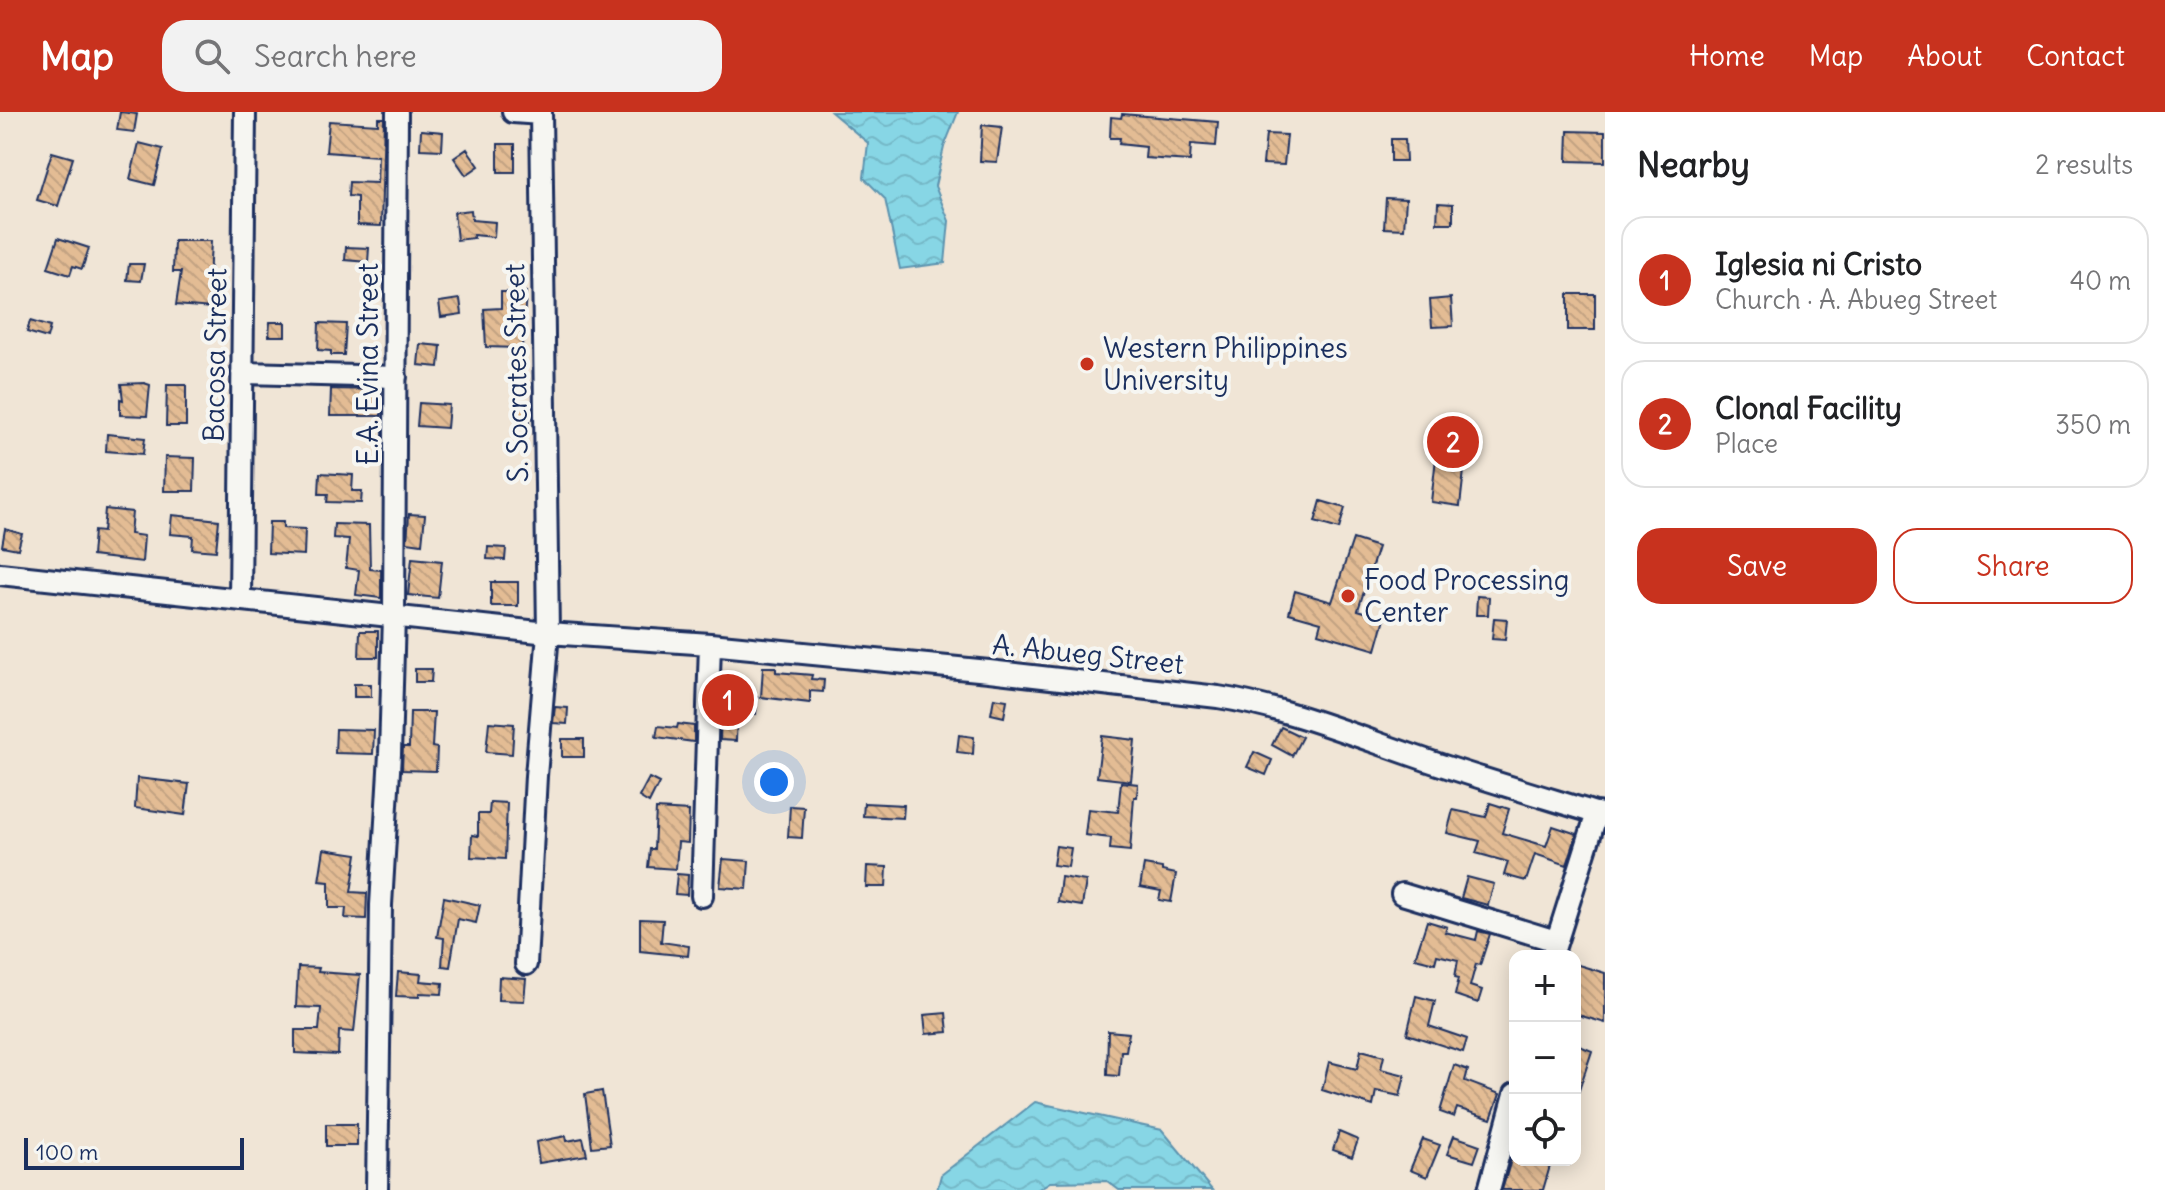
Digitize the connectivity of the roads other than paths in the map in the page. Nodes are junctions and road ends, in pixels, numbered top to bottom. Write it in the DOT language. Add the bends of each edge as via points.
graph roads {
  1 [pos="245,112"];
  2 [pos="397,112"];
  3 [pos="513,112"];
  4 [pos="541,113"];
  5 [pos="242,373"];
  6 [pos="396,377"];
  7 [pos="0,574"];
  8 [pos="240,600"];
  9 [pos="394,616"];
  10 [pos="548,633"];
  11 [pos="710,644"];
  12 [pos="1601,814"];
  13 [pos="1402,894"];
  14 [pos="702,896"];
  15 [pos="1554,949"];
  16 [pos="526,964"];
  17 [pos="1509,1116"];
  18 [pos="377,1190"];
  19 [pos="1489,1190"];
  1 -- 5 [label="street, Bacosa Street"];
  2 -- 6 [label="street, E.A. Evina Street"];
  3 -- 4 [label="street"];
  4 -- 10 [label="street, S. Socrates Street"];
  5 -- 6 [label="street"];
  5 -- 8 [label="street, Bacosa Street"];
  6 -- 9 [label="street, E.A. Evina Street"];
  7 -- 8 [label="street, A. Abueg Street"];
  8 -- 9 [label="street, A. Abueg Street"];
  9 -- 10 [label="street, A. Abueg Street"];
  9 -- 18 [label="street, E.A. Evina Street" via="381,905"];
  10 -- 11 [label="street, A. Abueg Street"];
  10 -- 16 [label="street, S. Socrates Street"];
  11 -- 12 [label="street, A. Abueg Street" via="1245,702"];
  11 -- 14 [label="street"];
  12 -- 15 [label="street"];
  13 -- 15 [label="street"];
  17 -- 19 [label="street"];
}
